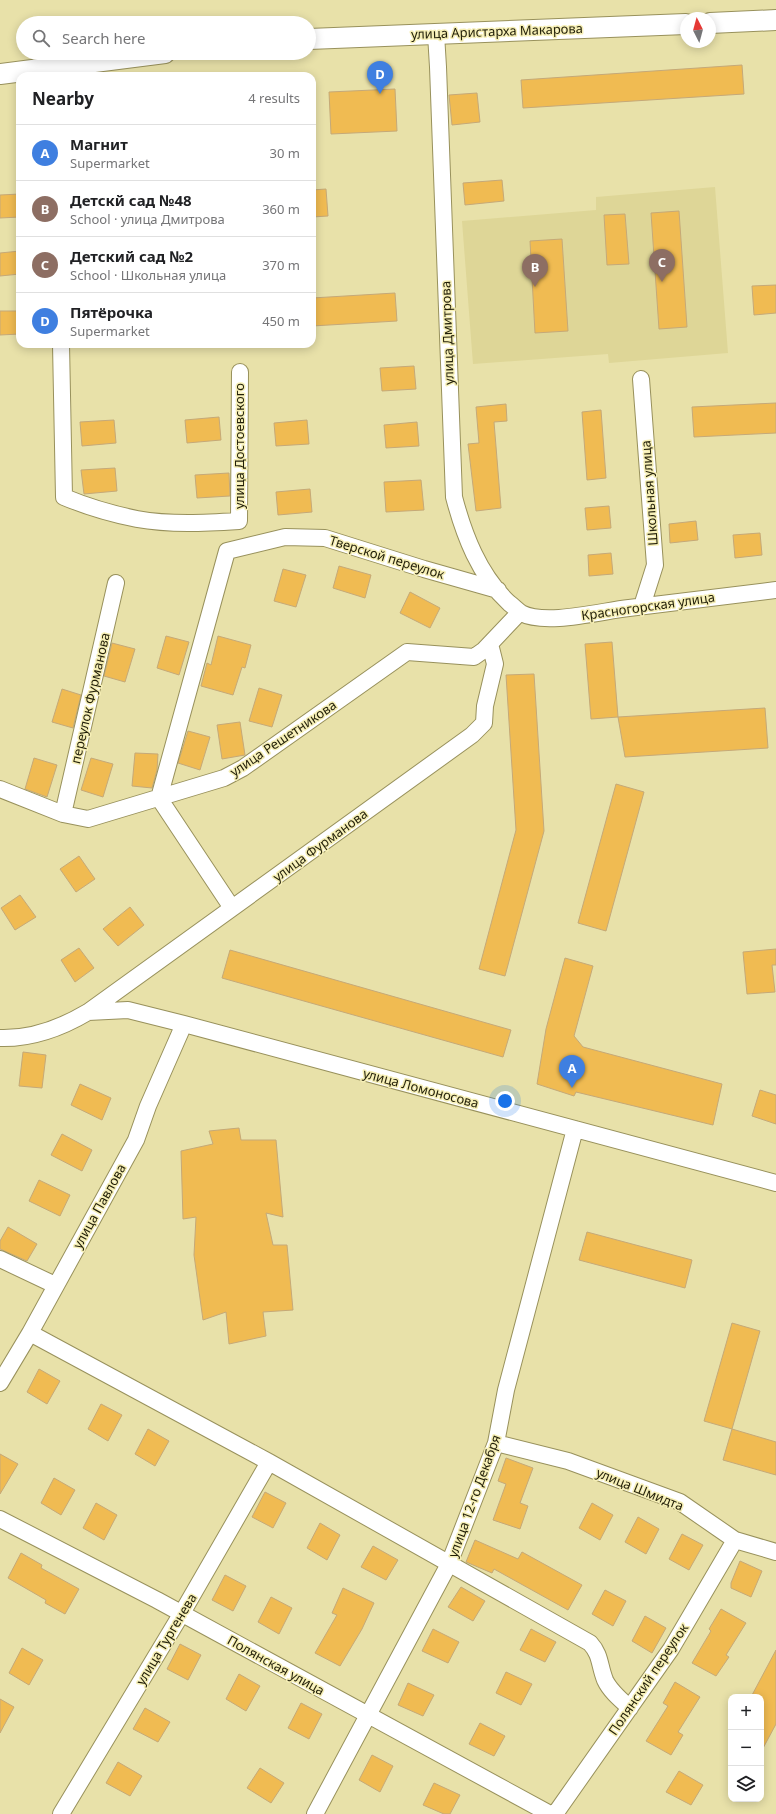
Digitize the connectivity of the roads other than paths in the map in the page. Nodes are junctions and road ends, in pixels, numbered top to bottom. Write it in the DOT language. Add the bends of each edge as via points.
graph roads {
  1 [pos="776,20"];
  2 [pos="716,23"];
  3 [pos="680,24"];
  4 [pos="436,34"];
  5 [pos="316,39"];
  6 [pos="118,60"];
  7 [pos="38,72"];
  8 [pos="0,74"];
  9 [pos="16,74"];
  10 [pos="61,348"];
  11 [pos="240,372"];
  12 [pos="641,379"];
  13 [pos="116,583"];
  14 [pos="498,590"];
  15 [pos="776,590"];
  16 [pos="642,606"];
  17 [pos="520,612"];
  18 [pos="490,644"];
  19 [pos="0,789"];
  20 [pos="159,798"];
  21 [pos="63,814"];
  22 [pos="232,908"];
  23 [pos="88,1012"];
  24 [pos="184,1024"];
  25 [pos="0,1038"];
  26 [pos="575,1129"];
  27 [pos="776,1183"];
  28 [pos="0,1259"];
  29 [pos="55,1285"];
  30 [pos="30,1333"];
  31 [pos="0,1383"];
  32 [pos="496,1443"];
  33 [pos="269,1462"];
  34 [pos="0,1519"];
  35 [pos="735,1540"];
  36 [pos="776,1552"];
  37 [pos="449,1564"];
  38 [pos="182,1613"];
  39 [pos="630,1708"];
  40 [pos="368,1716"];
  41 [pos="61,1814"];
  42 [pos="315,1814"];
  43 [pos="550,1814"];
  44 [pos="555,1814"];
  1 -- 2 [label="street"];
  3 -- 4 [label="street, улица Аристарха Макарова"];
  4 -- 5 [label="street, улица Аристарха Макарова"];
  4 -- 14 [label="street, улица Дмитрова" via="454,497 460,523 480,566"];
  6 -- 7 [label="street"];
  8 -- 9 [label="street"];
  10 -- 11 [label="street, улица Достоевского" via="64,497 90,508 138,519 197,523 239,521"];
  12 -- 16 [label="street, Школьная улица" via="654,565"];
  13 -- 21 [label="street, переулок Фурманова"];
  14 -- 17 [label="street, улица Дмитрова"];
  14 -- 20 [label="street, Тверской переулок" via="325,538 285,537 228,551"];
  15 -- 16 [label="street, Красногорская улица"];
  16 -- 17 [label="street, Красногорская улица" via="567,617 537,617"];
  17 -- 18 [label="street, улица Решетникова"];
  18 -- 20 [label="street, улица Решетникова" via="474,657 407,652 243,768 224,778"];
  18 -- 22 [label="street, улица Фурманова" via="495,664 485,706 484,723 472,735"];
  19 -- 21 [label="street, улица Решетникова"];
  20 -- 21 [label="street, улица Решетникова" via="88,819"];
  20 -- 22 [label="street"];
  22 -- 23 [label="street, улица Фурманова"];
  23 -- 24 [label="street, улица Ломоносова" via="128,1010"];
  23 -- 25 [label="street, улица Фурманова" via="69,1023 37,1034"];
  24 -- 26 [label="street, улица Ломоносова"];
  24 -- 29 [label="street, улица Павлова" via="136,1140"];
  26 -- 27 [label="street, улица Ломоносова"];
  26 -- 32 [label="street, улица 12-го Декабря" via="506,1390"];
  28 -- 29 [label="street"];
  29 -- 30 [label="street, улица Павлова"];
  30 -- 31 [label="street, улица Павлова"];
  30 -- 33 [label="street"];
  32 -- 35 [label="street, улица Шмидта" via="568,1461 680,1502"];
  32 -- 37 [label="street, улица 12-го Декабря"];
  33 -- 37 [label="street"];
  33 -- 38 [label="street, улица Тургенева"];
  34 -- 38 [label="street, Полянская улица"];
  35 -- 36 [label="street, улица Шмидта"];
  35 -- 39 [label="street, Полянский переулок" via="671,1649"];
  37 -- 39 [label="street" via="590,1643 600,1658 606,1682"];
  37 -- 40 [label="street, улица 12-го Декабря"];
  38 -- 40 [label="street, Полянская улица"];
  38 -- 41 [label="street, улица Тургенева"];
  39 -- 44 [label="street, Полянский переулок"];
  40 -- 42 [label="street, улица 12-го Декабря"];
  40 -- 43 [label="street, Полянская улица"];
}
